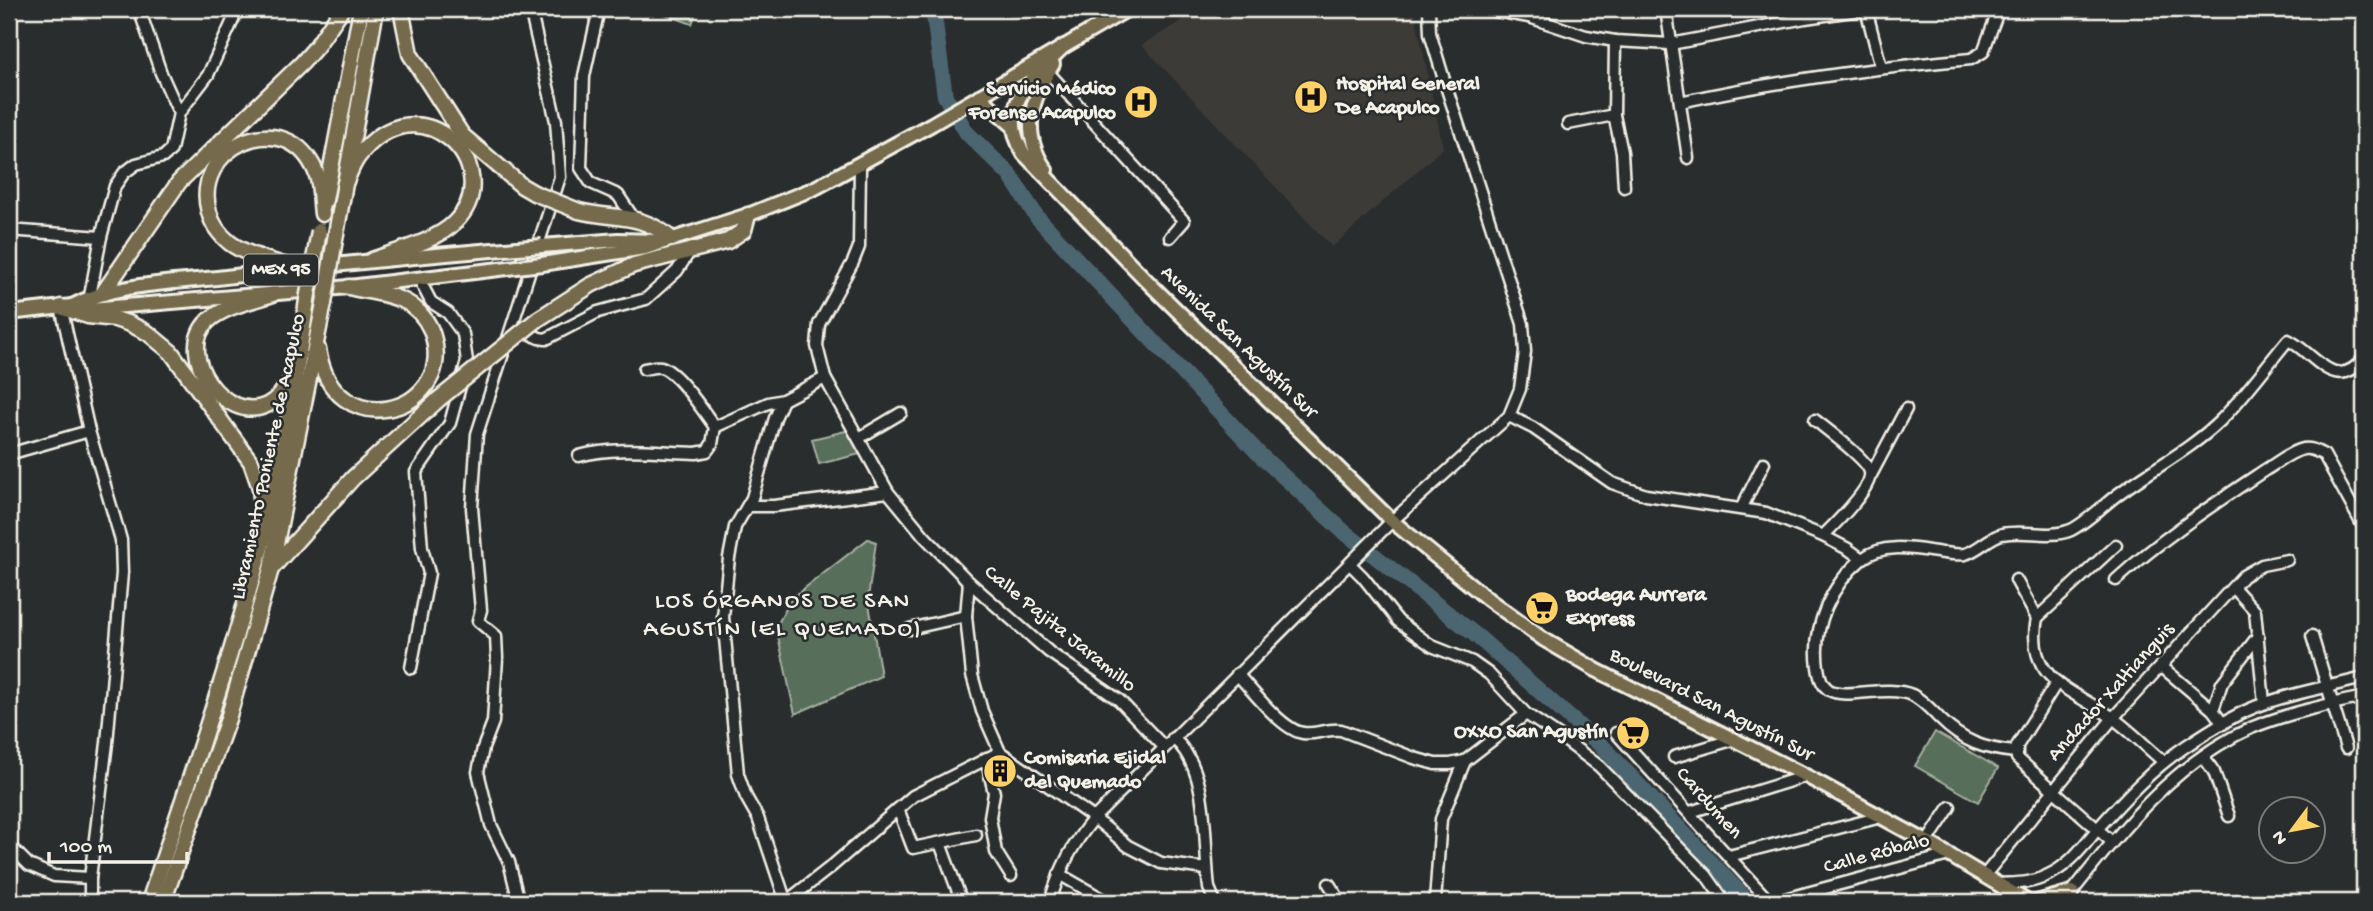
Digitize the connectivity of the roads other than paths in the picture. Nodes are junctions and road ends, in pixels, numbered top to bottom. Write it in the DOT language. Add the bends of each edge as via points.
graph roads {
  1 [pos="139,9"];
  2 [pos="238,9"];
  3 [pos="342,9"];
  4 [pos="362,9"];
  5 [pos="376,9"];
  6 [pos="401,9"];
  7 [pos="530,9"];
  8 [pos="1128,9"];
  9 [pos="1429,9"];
  10 [pos="1485,9"];
  11 [pos="1665,9"];
  12 [pos="1999,9"];
  13 [pos="597,18"];
  14 [pos="1615,41"];
  15 [pos="1671,44"];
  16 [pos="1064,46"];
  17 [pos="1881,67"];
  18 [pos="1048,72"];
  19 [pos="974,99"];
  20 [pos="1680,102"];
  21 [pos="179,113"];
  22 [pos="1614,115"];
  23 [pos="1568,124"];
  24 [pos="1012,125"];
  25 [pos="1688,158"];
  26 [pos="860,165"];
  27 [pos="344,186"];
  28 [pos="1624,187"];
  29 [pos="1060,191"];
  30 [pos="322,214"];
  31 [pos="748,215"];
  32 [pos="634,219"];
  33 [pos="9,230"];
  34 [pos="101,237"];
  35 [pos="1170,237"];
  36 [pos="667,240"];
  37 [pos="690,251"];
  38 [pos="372,260"];
  39 [pos="295,269"];
  40 [pos="419,279"];
  41 [pos="349,288"];
  42 [pos="273,294"];
  43 [pos="96,295"];
  44 [pos="67,307"];
  45 [pos="9,313"];
  46 [pos="514,323"];
  47 [pos="316,339"];
  48 [pos="2364,358"];
  49 [pos="644,369"];
  50 [pos="296,373"];
  51 [pos="825,377"];
  52 [pos="783,400"];
  53 [pos="1906,409"];
  54 [pos="901,413"];
  55 [pos="1509,416"];
  56 [pos="1815,420"];
  57 [pos="715,427"];
  58 [pos="89,431"];
  59 [pos="859,438"];
  60 [pos="9,454"];
  61 [pos="579,456"];
  62 [pos="1763,463"];
  63 [pos="1871,475"];
  64 [pos="888,492"];
  65 [pos="748,506"];
  66 [pos="1741,509"];
  67 [pos="1392,521"];
  68 [pos="2364,528"];
  69 [pos="264,535"];
  70 [pos="1823,536"];
  71 [pos="2116,545"];
  72 [pos="1862,559"];
  73 [pos="2287,560"];
  74 [pos="1353,562"];
  75 [pos="271,569"];
  76 [pos="2017,580"];
  77 [pos="2116,580"];
  78 [pos="969,582"];
  79 [pos="2234,588"];
  80 [pos="966,616"];
  81 [pos="2037,618"];
  82 [pos="909,629"];
  83 [pos="2258,636"];
  84 [pos="2312,636"];
  85 [pos="2161,666"];
  86 [pos="411,668"];
  87 [pos="1237,674"];
  88 [pos="2364,678"];
  89 [pos="2057,682"];
  90 [pos="2326,687"];
  91 [pos="2364,696"];
  92 [pos="2264,703"];
  93 [pos="2333,703"];
  94 [pos="2213,710"];
  95 [pos="1526,714"];
  96 [pos="2113,718"];
  97 [pos="2223,724"];
  98 [pos="1616,733"];
  99 [pos="1172,737"];
  100 [pos="1735,739"];
  101 [pos="1164,747"];
  102 [pos="2346,748"];
  103 [pos="1000,752"];
  104 [pos="2015,752"];
  105 [pos="2203,756"];
  106 [pos="1674,757"];
  107 [pos="986,758"];
  108 [pos="1465,761"];
  109 [pos="2164,762"];
  110 [pos="1806,776"];
  111 [pos="2053,790"];
  112 [pos="1950,807"];
  113 [pos="898,809"];
  114 [pos="1690,812"];
  115 [pos="2229,816"];
  116 [pos="1881,817"];
  117 [pos="1094,818"];
  118 [pos="2099,828"];
  119 [pos="976,835"];
  120 [pos="1927,842"];
  121 [pos="2112,842"];
  122 [pos="940,843"];
  123 [pos="9,845"];
  124 [pos="1949,855"];
  125 [pos="1729,856"];
  126 [pos="1206,869"];
  127 [pos="1059,874"];
  128 [pos="1011,876"];
  129 [pos="1984,876"];
  130 [pos="90,878"];
  131 [pos="1329,884"];
  132 [pos="1999,884"];
  133 [pos="2016,894"];
  134 [pos="960,897"];
  135 [pos="2071,897"];
  136 [pos="90,902"];
  137 [pos="149,902"];
  138 [pos="163,902"];
  139 [pos="519,902"];
  140 [pos="786,902"];
  141 [pos="1050,902"];
  142 [pos="1108,902"];
  143 [pos="1215,902"];
  144 [pos="1341,902"];
  145 [pos="1435,902"];
  146 [pos="1725,902"];
  147 [pos="1772,902"];
  148 [pos="1992,902"];
  149 [pos="2028,902"];
  150 [pos="2037,902"];
  1 -- 21 [label="street"];
  2 -- 21 [label="street" via="208,75"];
  3 -- 43 [label="highway" via="302,64 179,182"];
  4 -- 30 [label="highway, Libramiento Poniente de Acapulco"];
  5 -- 27 [label="highway, Libramiento Poniente de Acapulco"];
  6 -- 32 [label="highway, bridge" via="411,54 462,135 534,192 579,211"];
  7 -- 46 [label="street" via="556,121 560,177"];
  8 -- 16 [label="main road, MEX 95"];
  9 -- 55 [label="street" via="1430,33 1523,324 1520,389"];
  10 -- 14 [label="street"];
  11 -- 15 [label="street"];
  12 -- 17 [label="street" via="1978,56"];
  13 -- 32 [label="street" via="584,76 581,168 591,183 618,195"];
  14 -- 15 [label="street"];
  14 -- 22 [label="street"];
  15 -- 17 [label="street" via="1866,9"];
  15 -- 20 [label="street"];
  16 -- 18 [label="main road, Avenida San Agustín Sur"];
  16 -- 19 [label="main road, MEX 95"];
  16 -- 24 [label="main road" via="1021,95"];
  17 -- 20 [label="street"];
  18 -- 29 [label="main road, Avenida San Agustín Sur" via="1030,120 1039,158"];
  18 -- 35 [label="street" via="1184,221"];
  19 -- 24 [label="main road"];
  19 -- 26 [label="main road, MEX 95"];
  20 -- 25 [label="street"];
  21 -- 34 [label="street" via="172,150 136,164 115,186"];
  22 -- 23 [label="street"];
  22 -- 28 [label="street"];
  24 -- 29 [label="main road, Avenida San Agustín Sur" via="1024,154"];
  26 -- 31 [label="main road, MEX 95"];
  26 -- 51 [label="street, Calle Pajita Jaramillo" via="859,247 819,324 817,346"];
  27 -- 38 [label="highway" via="357,158 373,141 408,125 446,135 469,166 467,205 457,222 441,233"];
  27 -- 47 [label="highway, Libramiento Poniente de Acapulco, bridge"];
  29 -- 67 [label="main road, Avenida San Agustín Sur"];
  30 -- 39 [label="highway" via="313,166 288,141 272,137 246,140 214,168 207,206 221,235 239,248"];
  30 -- 50 [label="highway, Libramiento Poniente de Acapulco, bridge"];
  31 -- 36 [label="main road, MEX 95"];
  31 -- 37 [label="highway" via="740,234"];
  32 -- 36 [label="highway" via="650,224"];
  33 -- 34 [label="street"];
  34 -- 43 [label="street"];
  36 -- 38 [label="main road, MEX 95, bridge"];
  36 -- 40 [label="main road, MEX 95, bridge" via="630,251"];
  37 -- 46 [label="street" via="677,271 646,299 598,312 546,339 528,334"];
  37 -- 75 [label="highway, bridge" via="634,265 591,285 538,319 439,399 353,478"];
  38 -- 39 [label="main road, MEX 95"];
  39 -- 43 [label="main road, MEX 95"];
  40 -- 41 [label="main road, MEX 95"];
  40 -- 86 [label="street" via="430,302 448,313 463,334 467,361 450,423 416,472 422,548 429,573"];
  41 -- 42 [label="main road, MEX 95"];
  41 -- 47 [label="highway" via="409,304 424,317 437,353 433,376 424,388 395,407 359,408 328,383"];
  42 -- 44 [label="main road, MEX 95"];
  42 -- 50 [label="highway" via="210,319 198,338 198,362 220,394 244,408 272,402"];
  43 -- 44 [label="main road, MEX 95"];
  44 -- 45 [label="main road, MEX 95"];
  44 -- 58 [label="street"];
  44 -- 69 [label="highway" via="130,324 156,339 179,361 251,462 260,488"];
  46 -- 139 [label="street" via="477,434 472,508 481,610 478,621 496,636 497,658 493,722 478,772 491,825 509,862"];
  47 -- 75 [label="highway, Libramiento Poniente de Acapulco"];
  48 -- 72 [label="street" via="2340,373 2328,370 2288,340 2221,421 2073,529 2003,533 1966,554 1884,549"];
  49 -- 57 [label="street" via="666,369"];
  50 -- 69 [label="highway, Libramiento Poniente de Acapulco"];
  51 -- 52 [label="street"];
  51 -- 59 [label="street, Calle Pajita Jaramillo"];
  52 -- 57 [label="street"];
  52 -- 65 [label="street"];
  53 -- 63 [label="street"];
  54 -- 59 [label="street"];
  55 -- 66 [label="street" via="1612,483 1646,495"];
  55 -- 67 [label="street"];
  56 -- 63 [label="street" via="1861,459"];
  57 -- 61 [label="street" via="707,451 622,450"];
  58 -- 60 [label="street"];
  58 -- 130 [label="street" via="121,540 122,573"];
  59 -- 64 [label="street, Calle Pajita Jaramillo"];
  62 -- 66 [label="street"];
  63 -- 70 [label="street"];
  64 -- 65 [label="street"];
  64 -- 78 [label="street, Calle Pajita Jaramillo"];
  65 -- 140 [label="street" via="735,527 729,558 723,617 726,659 738,774"];
  66 -- 70 [label="street" via="1788,520"];
  67 -- 74 [label="street"];
  67 -- 100 [label="main road, Boulevard San Agustín Sur" via="1543,639"];
  68 -- 77 [label="street" via="2324,455 2302,450 2230,492"];
  69 -- 137 [label="highway, Libramiento Poniente de Acapulco"];
  70 -- 72 [label="street"];
  71 -- 81 [label="street"];
  72 -- 104 [label="street" via="1843,580 1820,622 1817,655 1825,687 1830,691 1893,690 1912,695 1968,741 1989,750"];
  73 -- 79 [label="street, Andador Xaltianguis" via="2253,569"];
  74 -- 87 [label="street"];
  74 -- 95 [label="street" via="1398,621 1432,646 1489,674"];
  75 -- 138 [label="highway, Libramiento Poniente de Acapulco" via="228,719"];
  76 -- 81 [label="street"];
  78 -- 80 [label="street"];
  78 -- 101 [label="street, Calle Pajita Jaramillo" via="1049,652 1119,700"];
  79 -- 83 [label="street" via="2255,611"];
  79 -- 85 [label="street, Andador Xaltianguis"];
  80 -- 82 [label="street"];
  80 -- 103 [label="street" via="972,675"];
  81 -- 89 [label="street" via="2036,648 2042,667"];
  83 -- 92 [label="street"];
  83 -- 94 [label="street" via="2222,683"];
  84 -- 90 [label="street"];
  85 -- 94 [label="street"];
  85 -- 96 [label="street, Andador Xaltianguis"];
  87 -- 99 [label="street"];
  87 -- 108 [label="street" via="1298,733 1341,730 1435,764"];
  88 -- 90 [label="street"];
  89 -- 96 [label="street"];
  89 -- 104 [label="street"];
  90 -- 92 [label="street"];
  90 -- 93 [label="street"];
  91 -- 93 [label="street"];
  92 -- 97 [label="street"];
  93 -- 102 [label="street"];
  93 -- 105 [label="street" via="2250,729"];
  94 -- 97 [label="street"];
  95 -- 108 [label="street"];
  95 -- 146 [label="street" via="1599,766 1706,875"];
  96 -- 109 [label="street"];
  96 -- 111 [label="street, Andador Xaltianguis"];
  97 -- 109 [label="street"];
  98 -- 114 [label="street, Cardumen"];
  99 -- 101 [label="street"];
  99 -- 126 [label="street" via="1186,753 1199,783"];
  100 -- 106 [label="street"];
  100 -- 110 [label="main road, Boulevard San Agustín Sur"];
  101 -- 117 [label="street"];
  103 -- 107 [label="street"];
  103 -- 117 [label="street"];
  104 -- 111 [label="street" via="2021,763"];
  105 -- 115 [label="street" via="2214,772"];
  105 -- 121 [label="street" via="2158,792"];
  107 -- 113 [label="street" via="924,789"];
  107 -- 128 [label="street" via="994,793 990,817 996,852"];
  108 -- 145 [label="street" via="1441,819"];
  109 -- 118 [label="street"];
  110 -- 114 [label="street"];
  110 -- 116 [label="main road, Boulevard San Agustín Sur"];
  111 -- 118 [label="street"];
  111 -- 129 [label="street, Andador Xaltianguis"];
  112 -- 120 [label="street"];
  113 -- 122 [label="street" via="912,848"];
  113 -- 140 [label="street"];
  114 -- 125 [label="street, Cardumen"];
  116 -- 120 [label="main road, Boulevard San Agustín Sur"];
  116 -- 125 [label="street"];
  117 -- 126 [label="street" via="1128,846 1161,863"];
  117 -- 127 [label="street" via="1075,841"];
  118 -- 121 [label="street"];
  118 -- 132 [label="street" via="2079,854 2045,877"];
  119 -- 122 [label="street"];
  120 -- 124 [label="main road, Boulevard San Agustín Sur"];
  121 -- 135 [label="street"];
  122 -- 134 [label="street"];
  123 -- 130 [label="street" via="29,864 54,876"];
  124 -- 129 [label="main road, Boulevard San Agustín Sur"];
  124 -- 147 [label="street, Calle Róbalo"];
  125 -- 147 [label="street, Cardumen"];
  126 -- 143 [label="street"];
  127 -- 141 [label="street"];
  127 -- 142 [label="street"];
  129 -- 132 [label="main road, Boulevard San Agustín Sur"];
  130 -- 136 [label="street"];
  131 -- 144 [label="street"];
  132 -- 133 [label="main road, Boulevard San Agustín Sur"];
  133 -- 148 [label="street"];
  133 -- 149 [label="main road, Boulevard San Agustín Sur"];
  135 -- 150 [label="main road"];
}
